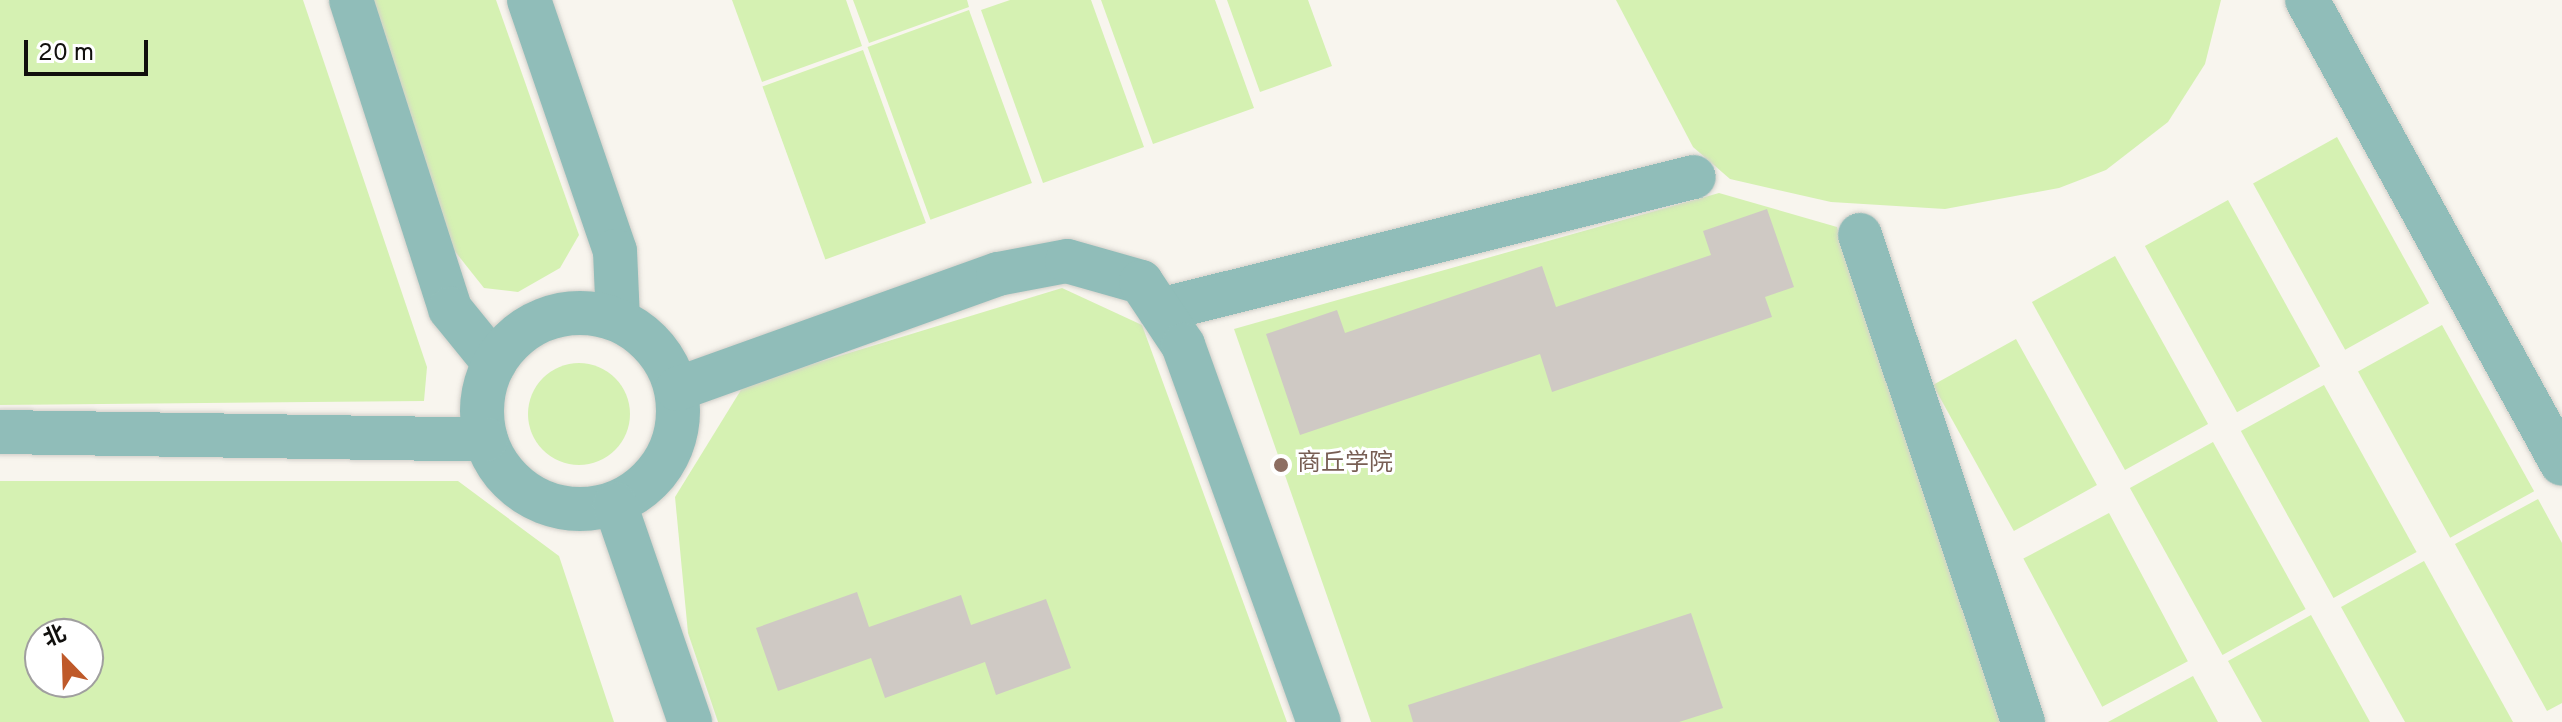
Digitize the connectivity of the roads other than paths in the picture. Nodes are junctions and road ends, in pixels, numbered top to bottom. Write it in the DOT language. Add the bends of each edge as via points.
graph roads {
  1 [pos="351,0"];
  2 [pos="529,0"];
  3 [pos="2307,0"];
  4 [pos="1694,177"];
  5 [pos="1860,235"];
  6 [pos="1160,310"];
  7 [pos="618,320"];
  8 [pos="494,363"];
  9 [pos="677,389"];
  10 [pos="0,432"];
  11 [pos="486,440"];
  12 [pos="2562,464"];
  13 [pos="615,504"];
  14 [pos="690,722"];
  15 [pos="1319,722"];
  16 [pos="2023,722"];
  1 -- 8 [label="lane" via="450,309"];
  2 -- 7 [label="lane" via="615,251"];
  3 -- 12 [label="lane"];
  4 -- 6 [label="lane"];
  5 -- 16 [label="lane"];
  6 -- 9 [label="lane" via="1141,282 1067,261 998,274"];
  6 -- 15 [label="lane" via="1183,345"];
  7 -- 8 [label="lane" via="596,314 549,318 527,328"];
  7 -- 9 [label="lane" via="656,348"];
  8 -- 11 [label="lane" via="481,409"];
  9 -- 13 [label="lane" via="679,413 667,458 654,477"];
  10 -- 11 [label="lane"];
  11 -- 13 [label="lane" via="504,476 543,503 567,510"];
  13 -- 14 [label="lane"];
}
